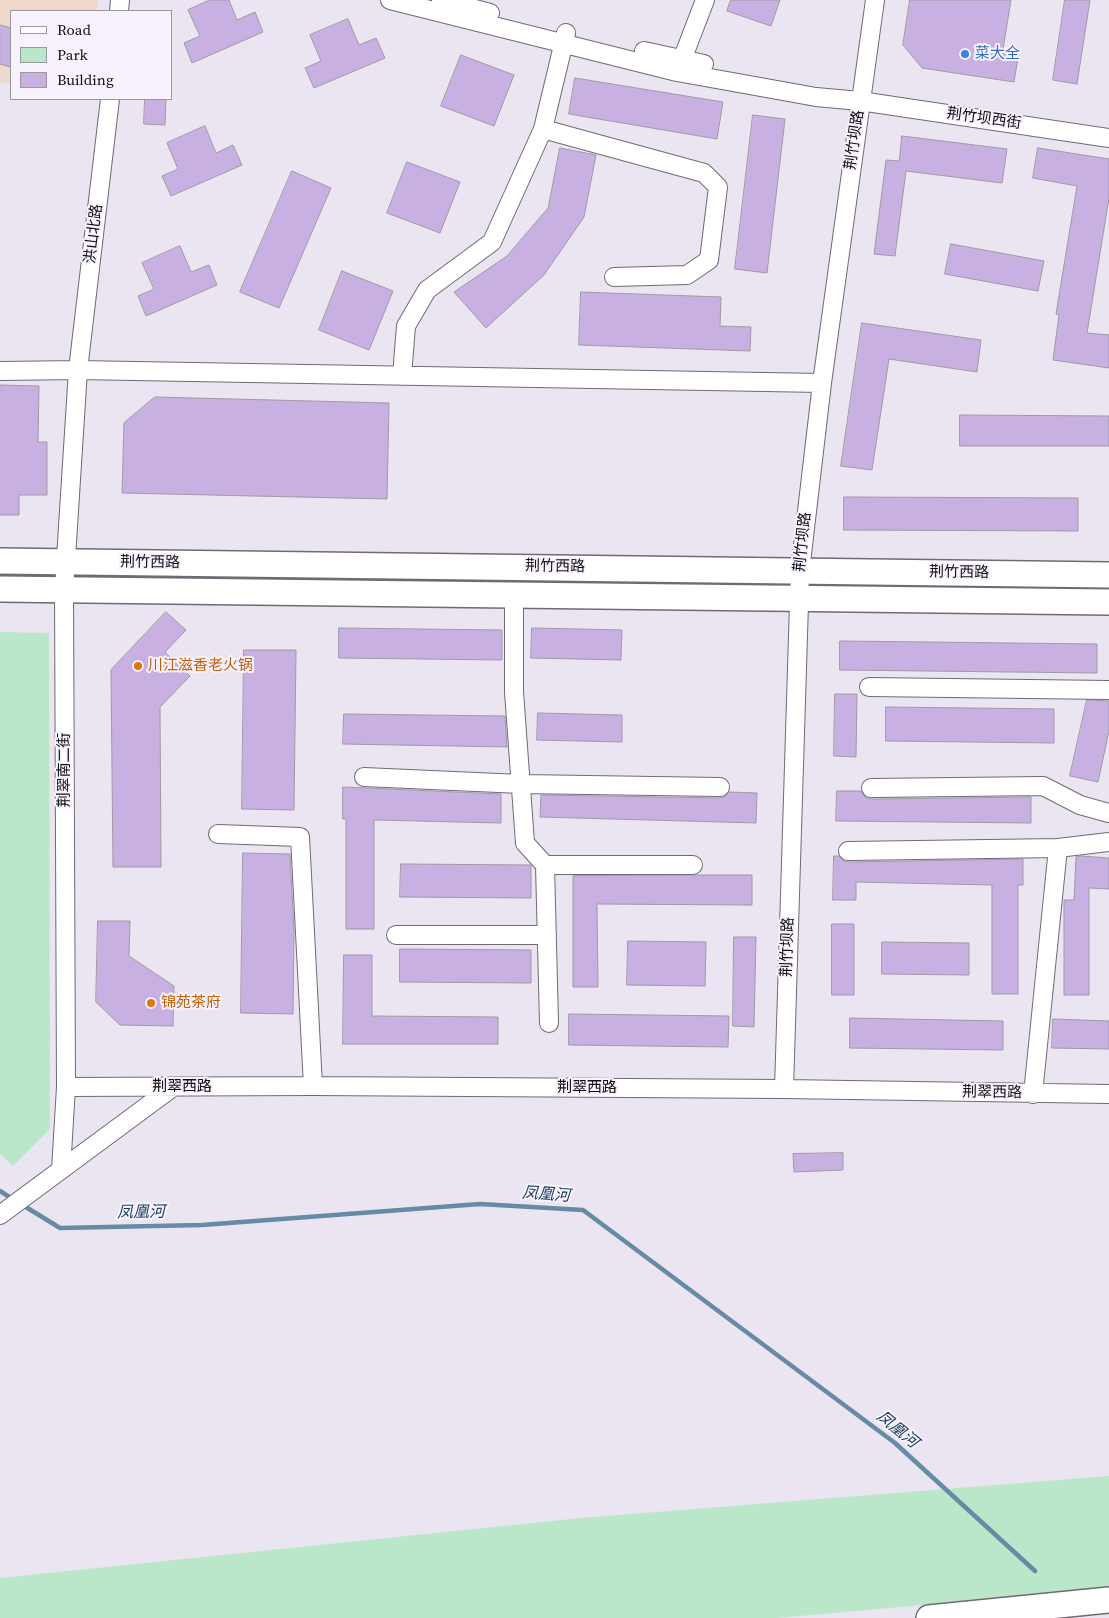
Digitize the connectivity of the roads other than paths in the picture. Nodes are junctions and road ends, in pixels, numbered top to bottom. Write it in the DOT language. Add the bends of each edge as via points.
graph roads {
  1 [pos="390,0"];
  2 [pos="441,0"];
  3 [pos="705,0"];
  4 [pos="875,0"];
  5 [pos="566,38"];
  6 [pos="682,60"];
  7 [pos="110,100"];
  8 [pos="860,101"];
  9 [pos="543,129"];
  10 [pos="1109,138"];
  11 [pos="614,277"];
  12 [pos="0,370"];
  13 [pos="78,370"];
  14 [pos="402,376"];
  15 [pos="822,383"];
  16 [pos="0,561"];
  17 [pos="66,562"];
  18 [pos="800,571"];
  19 [pos="1109,575"];
  20 [pos="0,588"];
  21 [pos="64,589"];
  22 [pos="514,594"];
  23 [pos="798,598"];
  24 [pos="1109,602"];
  25 [pos="869,688"];
  26 [pos="1109,690"];
  27 [pos="364,777"];
  28 [pos="521,784"];
  29 [pos="720,787"];
  30 [pos="871,788"];
  31 [pos="1109,813"];
  32 [pos="218,834"];
  33 [pos="1108,839"];
  34 [pos="1058,848"];
  35 [pos="848,850"];
  36 [pos="545,865"];
  37 [pos="693,865"];
  38 [pos="396,935"];
  39 [pos="547,935"];
  40 [pos="549,1022"];
  41 [pos="313,1086"];
  42 [pos="174,1087"];
  43 [pos="66,1088"];
  44 [pos="784,1089"];
  45 [pos="1033,1094"];
  46 [pos="1109,1094"];
  47 [pos="62,1170"];
  48 [pos="0,1215"];
  49 [pos="1109,1600"];
  50 [pos="929,1618"];
  1 -- 5 [label="street"];
  2 -- 5 [label="street"];
  3 -- 6 [label="street"];
  4 -- 8 [label="street, 荆竹坝路"];
  5 -- 6 [label="street"];
  5 -- 8 [label="street" via="677,72 816,97"];
  5 -- 9 [label="street"];
  6 -- 8 [label="street" via="814,85"];
  7 -- 13 [label="street, 洪山北路"];
  8 -- 10 [label="street, 荆竹坝西街"];
  8 -- 15 [label="street, 荆竹坝路"];
  9 -- 11 [label="street" via="704,173 718,187 709,260 687,275"];
  9 -- 14 [label="street" via="492,242 427,290 406,326"];
  12 -- 13 [label="street"];
  13 -- 14 [label="street"];
  13 -- 17 [label="street, 荆翠南二街"];
  14 -- 15 [label="street"];
  15 -- 18 [label="street, 荆竹坝路"];
  16 -- 17 [label="main road, 荆竹西路"];
  17 -- 18 [label="main road, 荆竹西路"];
  17 -- 21 [label="street, 荆翠南二街"];
  18 -- 19 [label="main road, 荆竹西路"];
  18 -- 23 [label="street, 荆竹坝路"];
  20 -- 21 [label="main road, 荆竹西路"];
  21 -- 22 [label="main road, 荆竹西路"];
  21 -- 43 [label="street, 荆翠南二街"];
  22 -- 23 [label="main road, 荆竹西路"];
  22 -- 28 [label="street" via="514,692"];
  23 -- 24 [label="main road, 荆竹西路"];
  23 -- 44 [label="street, 荆竹坝路"];
  25 -- 26 [label="street"];
  27 -- 28 [label="street"];
  28 -- 29 [label="street"];
  28 -- 36 [label="street" via="525,844"];
  30 -- 31 [label="street" via="1043,786 1080,805"];
  32 -- 41 [label="street" via="300,837"];
  33 -- 34 [label="street"];
  34 -- 35 [label="street"];
  34 -- 45 [label="street"];
  36 -- 37 [label="street"];
  36 -- 39 [label="street"];
  38 -- 39 [label="street"];
  39 -- 40 [label="street"];
  41 -- 42 [label="street, 荆翠西路"];
  41 -- 44 [label="street, 荆翠西路"];
  42 -- 43 [label="street, 荆翠西路"];
  42 -- 47 [label="street"];
  43 -- 47 [label="street, 荆翠南二街"];
  44 -- 45 [label="street, 荆翠西路"];
  45 -- 46 [label="street, 荆翠西路"];
  47 -- 48 [label="street"];
  49 -- 50 [label="main road"];
}
